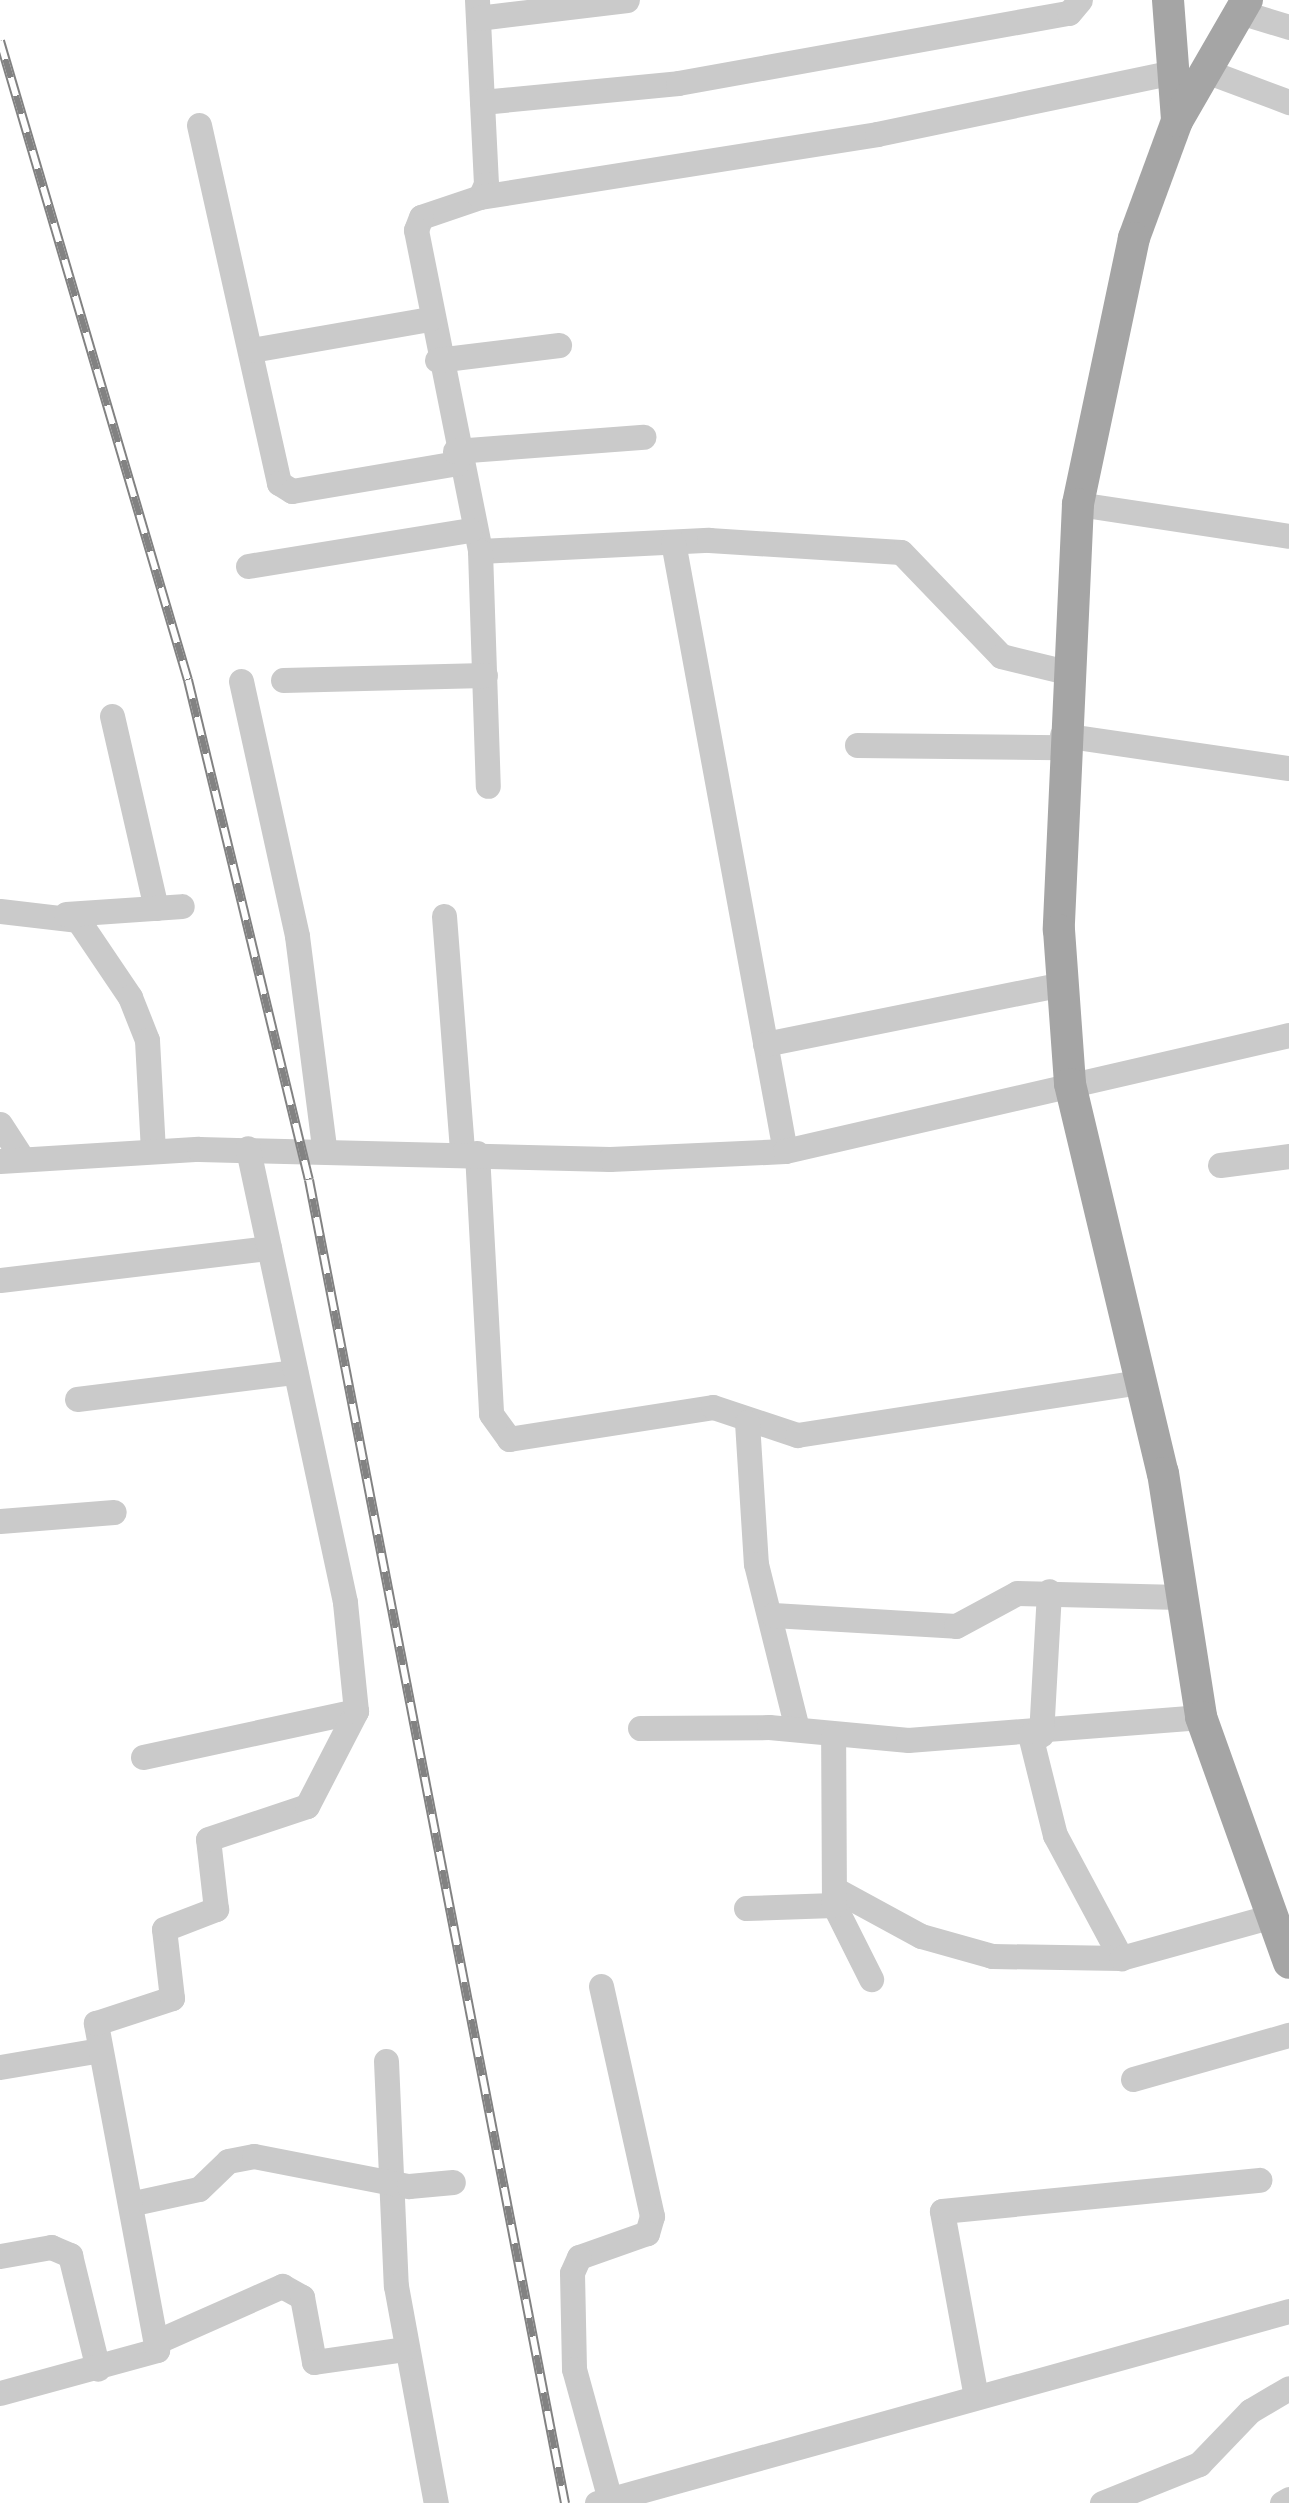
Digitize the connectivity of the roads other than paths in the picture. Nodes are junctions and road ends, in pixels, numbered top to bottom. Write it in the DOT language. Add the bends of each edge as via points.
graph roads {
  1 [pos="627,0"];
  2 [pos="1080,0"];
  3 [pos="1168,0"];
  4 [pos="1243,6"];
  5 [pos="477,9"];
  6 [pos="1289,27"];
  7 [pos="1190,71"];
  8 [pos="482,102"];
  9 [pos="1289,102"];
  10 [pos="198,125"];
  11 [pos="480,197"];
  12 [pos="429,319"];
  13 [pos="559,345"];
  14 [pos="252,350"];
  15 [pos="438,360"];
  16 [pos="643,437"];
  17 [pos="456,457"];
  18 [pos="1078,504"];
  19 [pos="1289,536"];
  20 [pos="475,541"];
  21 [pos="673,542"];
  22 [pos="248,566"];
  23 [pos="1066,672"];
  24 [pos="485,675"];
  25 [pos="282,680"];
  26 [pos="242,682"];
  27 [pos="112,716"];
  28 [pos="1062,741"];
  29 [pos="857,745"];
  30 [pos="1289,768"];
  31 [pos="488,786"];
  32 [pos="182,906"];
  33 [pos="156,908"];
  34 [pos="0,911"];
  35 [pos="66,914"];
  36 [pos="444,916"];
  37 [pos="1063,984"];
  38 [pos="1289,1035"];
  39 [pos="765,1044"];
  40 [pos="1070,1084"];
  41 [pos="0,1124"];
  42 [pos="248,1148"];
  43 [pos="324,1148"];
  44 [pos="153,1150"];
  45 [pos="785,1151"];
  46 [pos="469,1152"];
  47 [pos="1289,1156"];
  48 [pos="11,1159"];
  49 [pos="1220,1165"];
  50 [pos="269,1248"];
  51 [pos="0,1280"];
  52 [pos="295,1372"];
  53 [pos="1139,1382"];
  54 [pos="76,1399"];
  55 [pos="747,1422"];
  56 [pos="114,1512"];
  57 [pos="0,1521"];
  58 [pos="1050,1591"];
  59 [pos="1180,1597"];
  60 [pos="774,1616"];
  61 [pos="356,1711"];
  62 [pos="1200,1716"];
  63 [pos="640,1728"];
  64 [pos="797,1729"];
  65 [pos="1035,1735"];
  66 [pos="833,1736"];
  67 [pos="143,1757"];
  68 [pos="837,1898"];
  69 [pos="746,1908"];
  70 [pos="1269,1918"];
  71 [pos="1121,1958"];
  72 [pos="1289,1963"];
  73 [pos="870,1979"];
  74 [pos="601,1986"];
  75 [pos="1289,2035"];
  76 [pos="100,2050"];
  77 [pos="386,2061"];
  78 [pos="0,2068"];
  79 [pos="1133,2079"];
  80 [pos="1259,2180"];
  81 [pos="452,2182"];
  82 [pos="393,2184"];
  83 [pos="134,2203"];
  84 [pos="0,2256"];
  85 [pos="1289,2311"];
  86 [pos="158,2341"];
  87 [pos="404,2348"];
  88 [pos="98,2370"];
  89 [pos="1289,2388"];
  90 [pos="0,2393"];
  91 [pos="976,2397"];
  92 [pos="668,2495"];
  93 [pos="1289,2500"];
  94 [pos="604,2502"];
  95 [pos="436,2503"];
  96 [pos="1102,2503"];
  97 [pos="1282,2503"];
  1 -- 5 [label="street"];
  2 -- 8 [label="street" via="1069,13 678,83"];
  3 -- 7 [label="main road"];
  4 -- 6 [label="street"];
  4 -- 7 [label="main road"];
  5 -- 8 [label="street"];
  7 -- 9 [label="street"];
  7 -- 11 [label="street" via="877,134"];
  7 -- 18 [label="main road" via="1126,272"];
  8 -- 11 [label="street"];
  10 -- 14 [label="street"];
  11 -- 12 [label="street" via="421,217"];
  12 -- 14 [label="street"];
  12 -- 15 [label="street"];
  13 -- 15 [label="street"];
  14 -- 17 [label="street" via="272,469 292,491"];
  15 -- 17 [label="street"];
  16 -- 17 [label="street"];
  17 -- 20 [label="street"];
  18 -- 19 [label="street"];
  18 -- 23 [label="main road"];
  20 -- 21 [label="street"];
  20 -- 22 [label="street"];
  20 -- 24 [label="street"];
  21 -- 23 [label="street" via="901,552 1001,656"];
  21 -- 39 [label="street"];
  23 -- 28 [label="main road"];
  24 -- 25 [label="street"];
  24 -- 31 [label="street"];
  26 -- 43 [label="street" via="297,936"];
  27 -- 33 [label="street"];
  28 -- 29 [label="street"];
  28 -- 30 [label="street"];
  28 -- 37 [label="main road"];
  32 -- 33 [label="street"];
  33 -- 35 [label="street"];
  34 -- 35 [label="street"];
  35 -- 44 [label="street" via="84,926 142,1014"];
  36 -- 46 [label="street"];
  37 -- 39 [label="street"];
  37 -- 40 [label="main road"];
  38 -- 40 [label="street"];
  39 -- 45 [label="street"];
  40 -- 45 [label="street"];
  40 -- 53 [label="main road"];
  41 -- 48 [label="street"];
  42 -- 43 [label="street"];
  42 -- 44 [label="street"];
  42 -- 50 [label="street"];
  43 -- 46 [label="street"];
  44 -- 48 [label="street"];
  45 -- 46 [label="street" via="610,1159"];
  46 -- 55 [label="street" via="499,1430 527,1438 713,1407"];
  47 -- 49 [label="street"];
  50 -- 51 [label="street"];
  50 -- 52 [label="street"];
  52 -- 54 [label="street"];
  52 -- 61 [label="street" via="344,1602"];
  53 -- 55 [label="street" via="797,1435"];
  53 -- 59 [label="main road"];
  55 -- 60 [label="street" via="754,1550"];
  56 -- 57 [label="street"];
  58 -- 59 [label="street"];
  58 -- 60 [label="street" via="1018,1593 956,1626"];
  58 -- 65 [label="street"];
  59 -- 62 [label="main road"];
  60 -- 64 [label="street"];
  61 -- 67 [label="street"];
  61 -- 76 [label="street" via="308,1806 208,1840 216,1910 164,1928 172,1998 102,2017"];
  62 -- 65 [label="street"];
  62 -- 70 [label="main road"];
  63 -- 64 [label="street"];
  64 -- 66 [label="street"];
  65 -- 66 [label="street"];
  65 -- 71 [label="street" via="1055,1834"];
  66 -- 68 [label="street"];
  68 -- 69 [label="street"];
  68 -- 71 [label="street" via="947,1946"];
  68 -- 73 [label="street"];
  70 -- 71 [label="street"];
  70 -- 72 [label="main road"];
  74 -- 94 [label="street" via="652,2216 647,2233 580,2256 572,2273 574,2368"];
  75 -- 79 [label="street"];
  76 -- 78 [label="street"];
  76 -- 83 [label="street"];
  77 -- 82 [label="street"];
  80 -- 91 [label="street" via="942,2211"];
  81 -- 82 [label="street"];
  82 -- 83 [label="street" via="239,2157 200,2190"];
  82 -- 87 [label="street"];
  83 -- 86 [label="street"];
  84 -- 88 [label="street" via="51,2247 70,2255"];
  85 -- 91 [label="street"];
  86 -- 87 [label="street" via="282,2286 302,2297 314,2362"];
  86 -- 88 [label="street" via="152,2356"];
  87 -- 95 [label="street"];
  88 -- 90 [label="street"];
  89 -- 96 [label="street" via="1250,2411 1199,2464"];
  91 -- 92 [label="street"];
  92 -- 94 [label="street"];
  93 -- 97 [label="street"];
}
